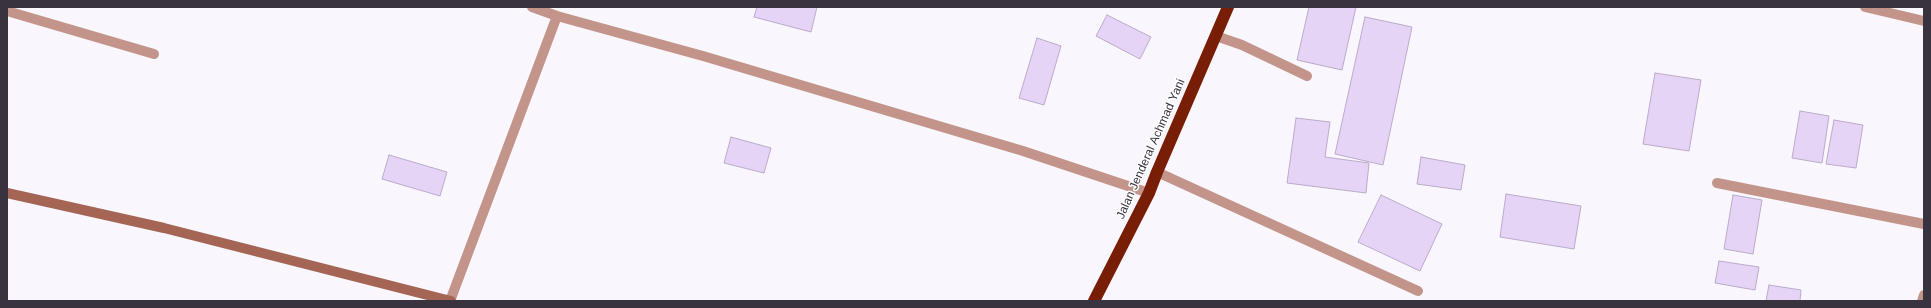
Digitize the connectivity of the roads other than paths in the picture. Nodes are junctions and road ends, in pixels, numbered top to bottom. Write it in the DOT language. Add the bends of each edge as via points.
graph roads {
  1 [pos="532,7"];
  2 [pos="1228,7"];
  3 [pos="1865,7"];
  4 [pos="7,11"];
  5 [pos="556,16"];
  6 [pos="1924,22"];
  7 [pos="1216,36"];
  8 [pos="154,54"];
  9 [pos="1307,76"];
  10 [pos="1156,172"];
  11 [pos="1717,183"];
  12 [pos="7,192"];
  13 [pos="1149,193"];
  14 [pos="1924,224"];
  15 [pos="1418,291"];
  16 [pos="1924,295"];
  17 [pos="450,301"];
  18 [pos="1094,301"];
  19 [pos="1922,301"];
  1 -- 5 [label="street"];
  2 -- 7 [label="highway, Jalan Jenderal Achmad Yani"];
  3 -- 6 [label="street"];
  4 -- 8 [label="street"];
  5 -- 13 [label="street" via="703,56 1024,150"];
  5 -- 17 [label="street"];
  7 -- 9 [label="street" via="1242,44"];
  7 -- 10 [label="highway, Jalan Jenderal Achmad Yani"];
  10 -- 13 [label="highway, Jalan Jenderal Achmad Yani"];
  10 -- 15 [label="street"];
  11 -- 14 [label="street"];
  12 -- 17 [label="street" via="164,228"];
  13 -- 18 [label="highway, Jalan Jenderal Achmad Yani"];
  16 -- 19 [label="street"];
}
